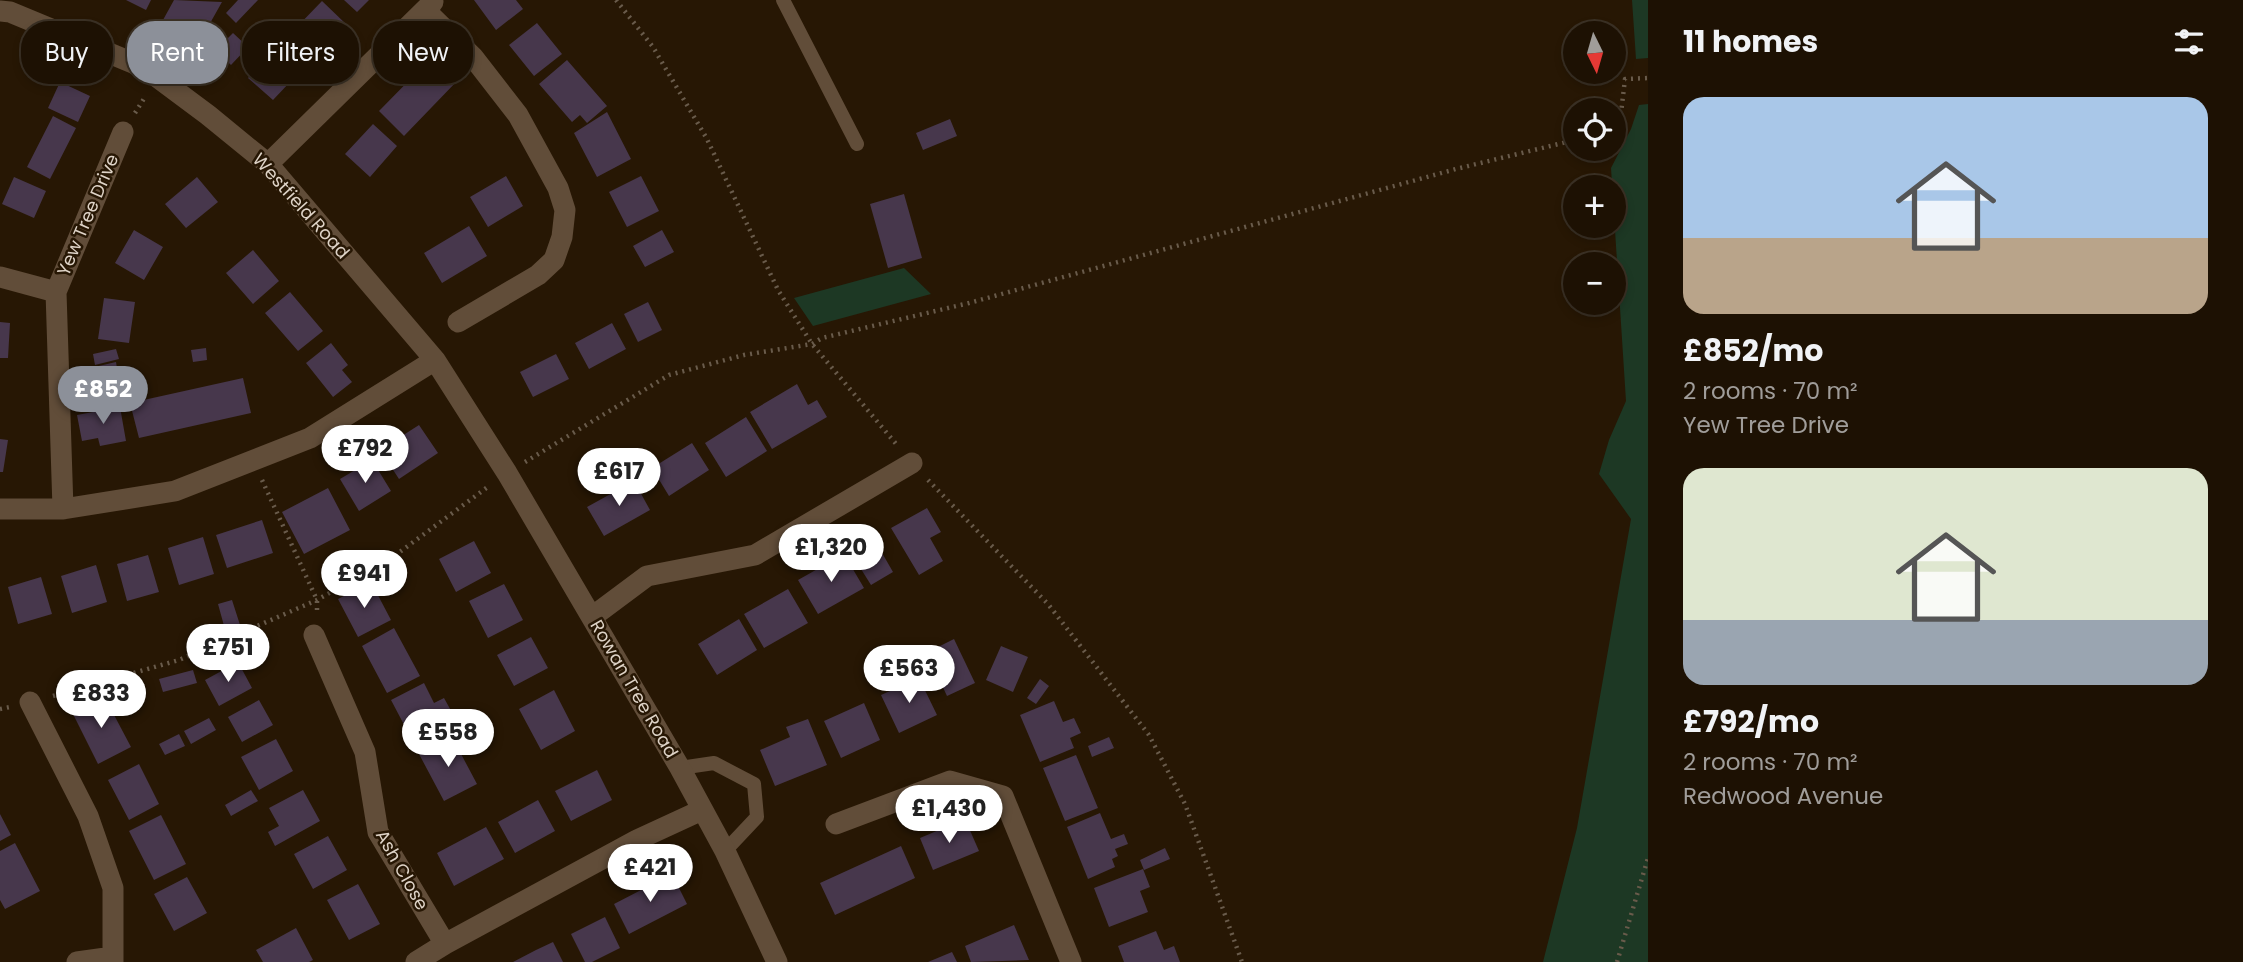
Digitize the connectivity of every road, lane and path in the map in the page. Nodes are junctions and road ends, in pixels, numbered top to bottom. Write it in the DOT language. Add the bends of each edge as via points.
graph roads {
  1 [pos="616,0"];
  2 [pos="783,0"];
  3 [pos="429,5"];
  4 [pos="8,8"];
  5 [pos="127,60"];
  6 [pos="1647,78"];
  7 [pos="153,84"];
  8 [pos="166,84"];
  9 [pos="1623,98"];
  10 [pos="123,132"];
  11 [pos="1563,143"];
  12 [pos="857,144"];
  13 [pos="268,164"];
  14 [pos="0,276"];
  15 [pos="56,292"];
  16 [pos="458,322"];
  17 [pos="812,344"];
  18 [pos="435,360"];
  19 [pos="477,424"];
  20 [pos="253,460"];
  21 [pos="912,463"];
  22 [pos="506,473"];
  23 [pos="0,509"];
  24 [pos="63,509"];
  25 [pos="317,600"];
  26 [pos="592,617"];
  27 [pos="314,635"];
  28 [pos="30,702"];
  29 [pos="0,709"];
  30 [pos="680,768"];
  31 [pos="702,810"];
  32 [pos="836,824"];
  33 [pos="725,851"];
  34 [pos="1648,858"];
  35 [pos="445,944"];
  36 [pos="113,960"];
  37 [pos="77,962"];
  38 [pos="416,962"];
  39 [pos="777,962"];
  40 [pos="1071,962"];
  41 [pos="1242,962"];
  42 [pos="1616,962"];
  1 -- 17 [label="path" via="653,47 700,128 778,290"];
  2 -- 12 [label="lane"];
  3 -- 13 [label="street"];
  3 -- 16 [label="street" via="518,115 565,210 554,260 538,275"];
  4 -- 5 [label="street, Westfield Road"];
  6 -- 9 [label="path" via="1625,79"];
  7 -- 10 [label="path"];
  8 -- 13 [label="street, Westfield Road"];
  10 -- 15 [label="street, Yew Tree Drive"];
  11 -- 17 [label="path"];
  13 -- 18 [label="street, Westfield Road"];
  14 -- 15 [label="street"];
  15 -- 24 [label="street, Yew Tree Drive"];
  17 -- 21 [label="path"];
  17 -- 22 [label="path" via="744,355 669,375"];
  18 -- 19 [label="street, Westfield Road"];
  18 -- 20 [label="street" via="310,438"];
  19 -- 22 [label="street, Rowan Tree Road"];
  20 -- 24 [label="street" via="175,491"];
  20 -- 25 [label="path"];
  21 -- 26 [label="street" via="755,555 647,576"];
  21 -- 41 [label="path" via="1048,604 1149,735 1185,804"];
  22 -- 25 [label="path" via="393,557"];
  22 -- 26 [label="street, Rowan Tree Road"];
  23 -- 24 [label="street"];
  25 -- 27 [label="path"];
  25 -- 28 [label="path" via="179,660"];
  26 -- 30 [label="street, Rowan Tree Road"];
  27 -- 35 [label="street, Ash Close" via="365,752 378,832"];
  28 -- 29 [label="path"];
  28 -- 36 [label="street" via="88,816 113,888"];
  30 -- 31 [label="street, Rowan Tree Road"];
  30 -- 33 [label="lane" via="714,763 754,784 757,817"];
  31 -- 33 [label="street, Rowan Tree Road"];
  31 -- 35 [label="street"];
  32 -- 40 [label="street" via="950,780 1003,796"];
  33 -- 39 [label="street, Rowan Tree Road"];
  34 -- 42 [label="path"];
  35 -- 38 [label="street"];
  36 -- 37 [label="street"];
}
